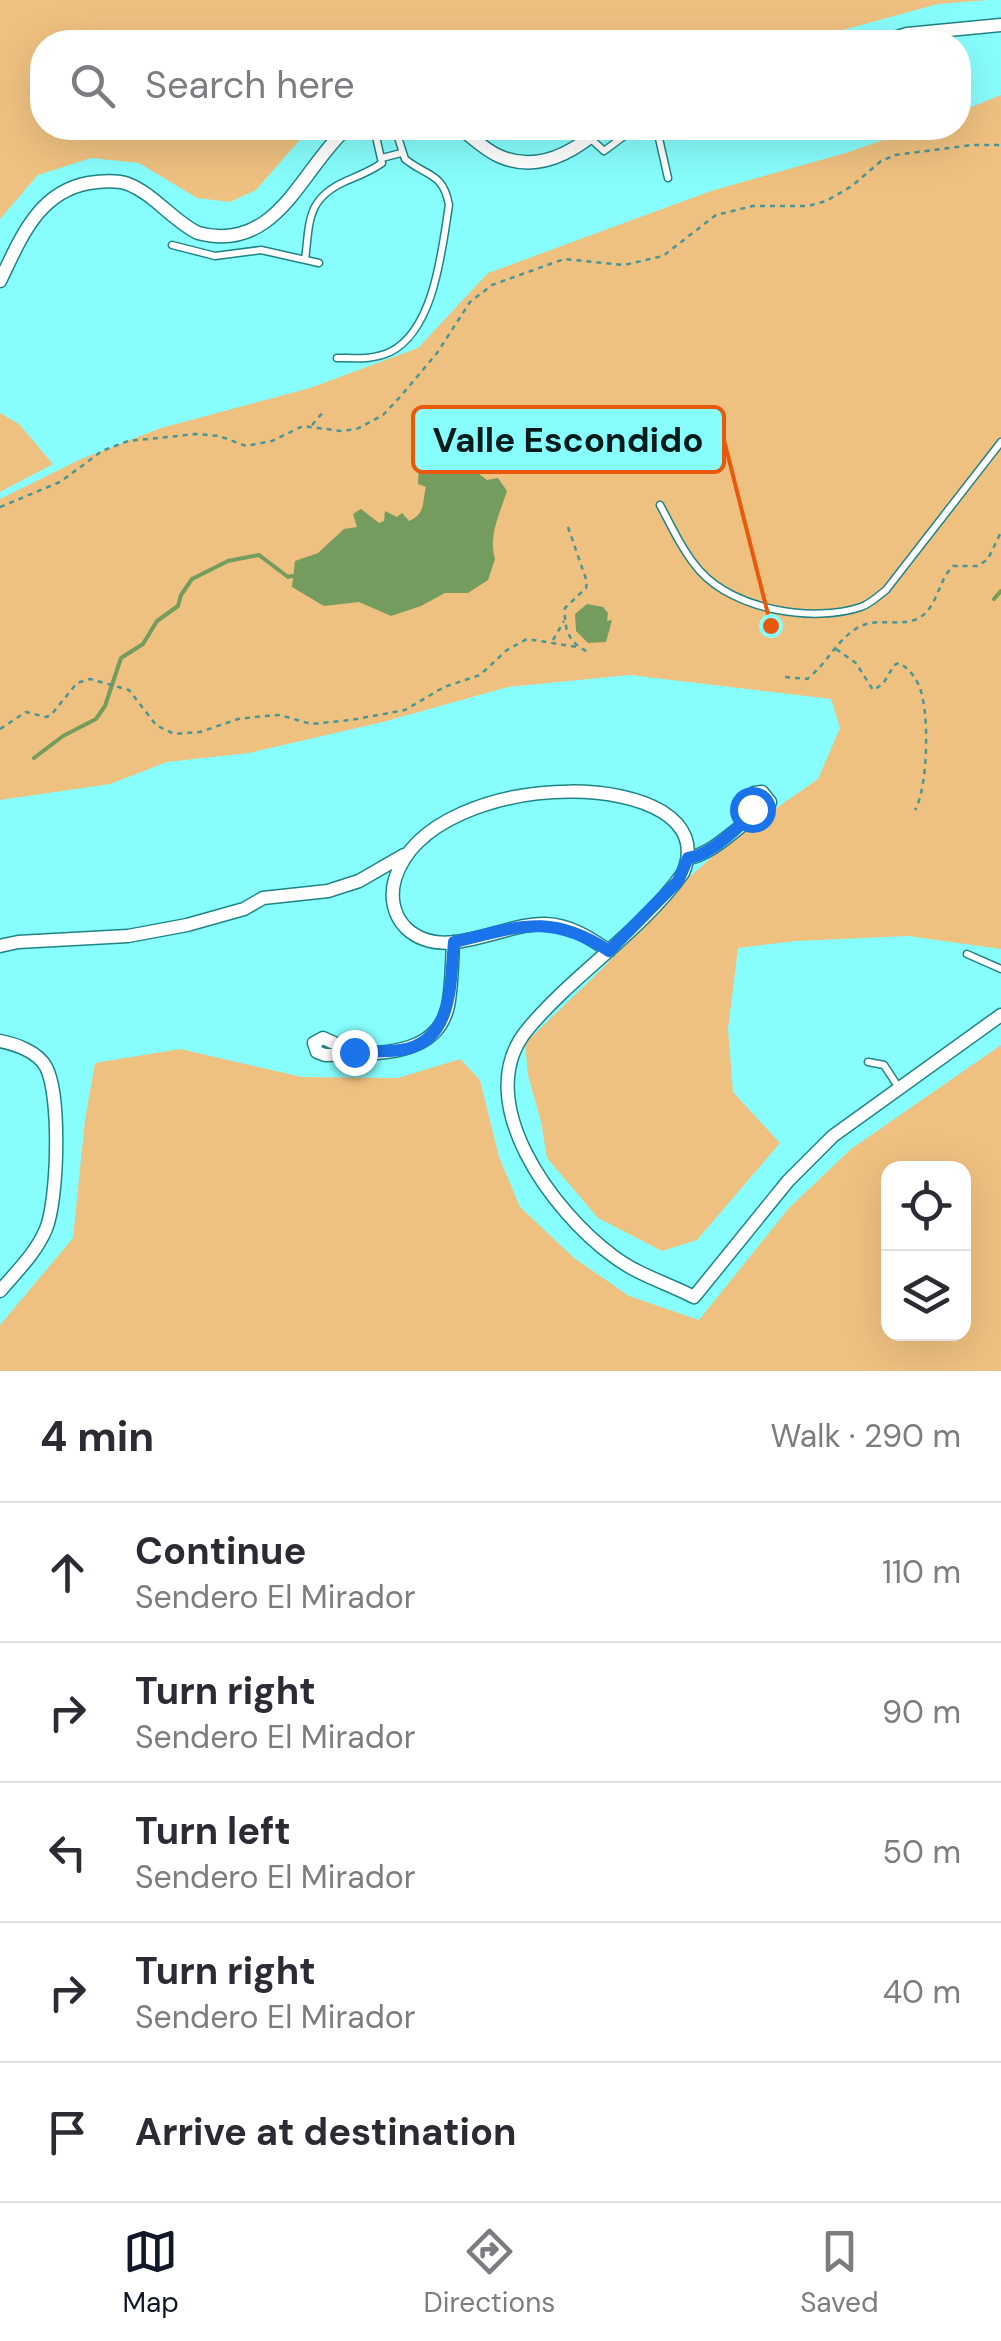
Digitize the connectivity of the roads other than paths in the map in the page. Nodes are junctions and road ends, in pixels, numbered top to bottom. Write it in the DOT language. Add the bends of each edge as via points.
graph roads {
  1 [pos="1001,24"];
  2 [pos="945,30"];
  3 [pos="338,140"];
  4 [pos="377,140"];
  5 [pos="397,140"];
  6 [pos="476,140"];
  7 [pos="586,140"];
  8 [pos="599,140"];
  9 [pos="619,140"];
  10 [pos="659,140"];
  11 [pos="401,153"];
  12 [pos="382,158"];
  13 [pos="668,178"];
  14 [pos="172,245"];
  15 [pos="305,260"];
  16 [pos="319,263"];
  17 [pos="0,281"];
  18 [pos="337,358"];
  19 [pos="1001,442"];
  20 [pos="660,505"];
  21 [pos="755,812"];
  22 [pos="410,852"];
  23 [pos="688,858"];
  24 [pos="382,868"];
  25 [pos="394,882"];
  26 [pos="454,942"];
  27 [pos="0,946"];
  28 [pos="609,951"];
  29 [pos="967,954"];
  30 [pos="1001,969"];
  31 [pos="1001,1015"];
  32 [pos="0,1041"];
  33 [pos="354,1052"];
  34 [pos="868,1062"];
  35 [pos="899,1088"];
  36 [pos="0,1291"];
  1 -- 2 [label="street"];
  3 -- 17 [label="street" via="280,212 232,236 198,234 127,184 68,187 36,215"];
  4 -- 12 [label="lane"];
  5 -- 11 [label="lane"];
  6 -- 7 [label="street" via="497,155 540,162"];
  8 -- 9 [label="lane" via="604,152"];
  10 -- 13 [label="lane"];
  11 -- 12 [label="lane"];
  11 -- 18 [label="lane" via="435,176 447,194 431,296 407,340 393,350"];
  12 -- 15 [label="lane" via="319,197"];
  14 -- 15 [label="lane" via="216,256 253,250"];
  15 -- 16 [label="lane"];
  19 -- 20 [label="lane" via="886,590 865,606 837,613 799,612 726,591 701,573"];
  21 -- 23 [label="street"];
  22 -- 23 [label="street" via="478,805 566,792 630,799 661,810 682,831"];
  22 -- 24 [label="street"];
  22 -- 25 [label="street"];
  23 -- 28 [label="street" via="678,881"];
  24 -- 25 [label="street"];
  24 -- 27 [label="street" via="328,891 264,898 158,931"];
  25 -- 26 [label="street" via="402,924 422,938"];
  26 -- 28 [label="street" via="548,924"];
  26 -- 33 [label="street" via="447,1009 432,1035 404,1050"];
  28 -- 35 [label="street" via="526,1031 508,1060 507,1091 533,1166 579,1228 636,1273 694,1297 788,1181 833,1136"];
  29 -- 30 [label="lane"];
  31 -- 35 [label="street"];
  32 -- 36 [label="street" via="30,1052 46,1068 55,1133 46,1227"];
  34 -- 35 [label="lane" via="884,1065"];
}
